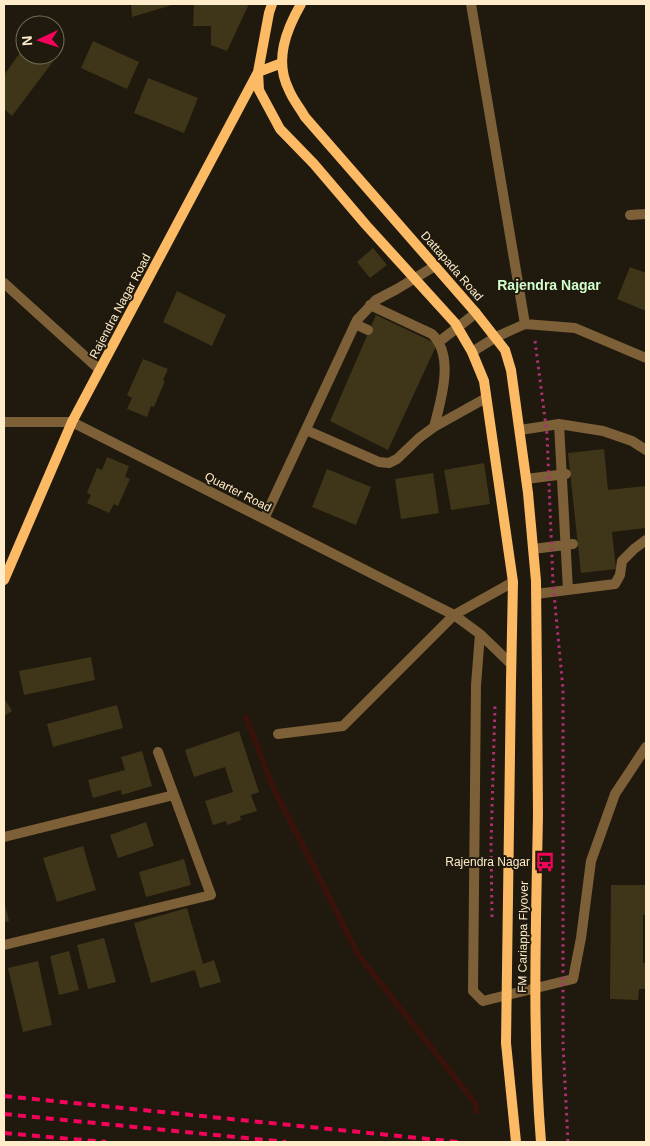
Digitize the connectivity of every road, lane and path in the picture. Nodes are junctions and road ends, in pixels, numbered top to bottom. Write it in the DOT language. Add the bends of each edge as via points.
graph roads {
  1 [pos="272,4"];
  2 [pos="301,4"];
  3 [pos="472,4"];
  4 [pos="282,64"];
  5 [pos="258,72"];
  6 [pos="646,214"];
  7 [pos="630,215"];
  8 [pos="435,266"];
  9 [pos="415,278"];
  10 [pos="4,283"];
  11 [pos="370,305"];
  12 [pos="476,313"];
  13 [pos="355,324"];
  14 [pos="525,324"];
  15 [pos="458,328"];
  16 [pos="368,330"];
  17 [pos="496,337"];
  18 [pos="440,341"];
  19 [pos="535,341"];
  20 [pos="472,352"];
  21 [pos="646,358"];
  22 [pos="100,370"];
  23 [pos="486,398"];
  24 [pos="4,422"];
  25 [pos="72,422"];
  26 [pos="559,424"];
  27 [pos="434,427"];
  28 [pos="306,430"];
  29 [pos="520,430"];
  30 [pos="646,450"];
  31 [pos="564,475"];
  32 [pos="526,480"];
  33 [pos="264,519"];
  34 [pos="646,540"];
  35 [pos="569,544"];
  36 [pos="533,549"];
  37 [pos="4,580"];
  38 [pos="536,581"];
  39 [pos="512,582"];
  40 [pos="568,590"];
  41 [pos="536,594"];
  42 [pos="454,615"];
  43 [pos="480,634"];
  44 [pos="511,664"];
  45 [pos="278,734"];
  46 [pos="646,747"];
  47 [pos="158,752"];
  48 [pos="174,795"];
  49 [pos="4,837"];
  50 [pos="4,945"];
  51 [pos="516,1142"];
  52 [pos="542,1142"];
  53 [pos="568,1142"];
  1 -- 5 [label="main road"];
  2 -- 4 [label="main road, Dattapada Road" via="289,24"];
  3 -- 14 [label="street"];
  4 -- 5 [label="main road"];
  4 -- 8 [label="main road, Dattapada Road" via="288,89 305,117"];
  5 -- 9 [label="main road" via="259,90 280,128"];
  5 -- 22 [label="main road, Rajendra Nagar Road"];
  6 -- 7 [label="street"];
  8 -- 9 [label="street"];
  8 -- 12 [label="main road, Dattapada Road"];
  9 -- 11 [label="street"];
  9 -- 15 [label="main road"];
  10 -- 22 [label="street"];
  11 -- 13 [label="street"];
  11 -- 18 [label="street" via="432,334"];
  12 -- 15 [label="street"];
  12 -- 17 [label="main road, Dattapada Road"];
  13 -- 16 [label="street"];
  13 -- 28 [label="street"];
  14 -- 17 [label="street"];
  14 -- 21 [label="street" via="575,328"];
  15 -- 18 [label="street"];
  15 -- 20 [label="main road"];
  17 -- 20 [label="street"];
  17 -- 29 [label="main road, Dattapada Road" via="505,350 511,370"];
  18 -- 27 [label="street" via="444,378"];
  19 -- 53 [label="path, bridge" via="547,434 553,583 563,689 563,1044"];
  20 -- 23 [label="main road" via="484,381"];
  22 -- 25 [label="main road, Rajendra Nagar Road"];
  23 -- 27 [label="street"];
  23 -- 39 [label="main road"];
  24 -- 25 [label="street, Quarter Road"];
  25 -- 33 [label="street, Quarter Road"];
  25 -- 37 [label="main road, Rajendra Nagar Road"];
  26 -- 29 [label="street"];
  26 -- 30 [label="street" via="603,431 632,441"];
  26 -- 31 [label="street"];
  27 -- 28 [label="street" via="389,463 379,462"];
  28 -- 33 [label="street"];
  29 -- 32 [label="main road, Dattapada Road"];
  31 -- 32 [label="street"];
  31 -- 35 [label="street"];
  32 -- 36 [label="main road, Dattapada Road"];
  33 -- 42 [label="street, Quarter Road"];
  34 -- 40 [label="street" via="622,561 615,584"];
  35 -- 36 [label="street"];
  35 -- 40 [label="street"];
  36 -- 38 [label="main road, Dattapada Road"];
  38 -- 41 [label="main road, FM Cariappa Flyover"];
  39 -- 42 [label="street"];
  39 -- 44 [label="main road, FM Cariappa Flyover"];
  40 -- 41 [label="street"];
  41 -- 52 [label="main road, FM Cariappa Flyover, bridge" via="538,813 534,991 536,1084"];
  42 -- 43 [label="street, Quarter Road"];
  42 -- 45 [label="street" via="343,726"];
  43 -- 44 [label="street, Quarter Road"];
  43 -- 46 [label="street" via="476,685 473,991 483,1000 573,979 590,861 615,794"];
  44 -- 51 [label="main road, FM Cariappa Flyover, bridge" via="506,1043"];
  47 -- 48 [label="street"];
  48 -- 49 [label="street"];
  48 -- 50 [label="street" via="211,895"];
}
